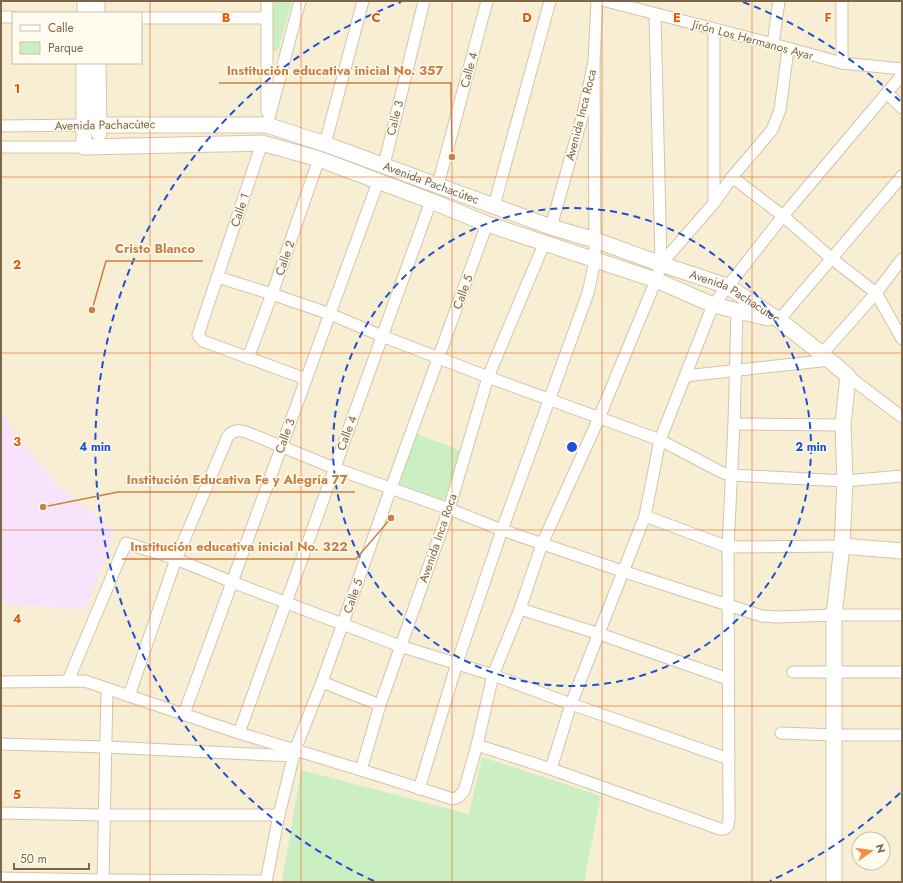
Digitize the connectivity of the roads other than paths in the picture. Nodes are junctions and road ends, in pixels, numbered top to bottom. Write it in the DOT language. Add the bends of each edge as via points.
graph roads {
  1 [pos="84,1"];
  2 [pos="97,1"];
  3 [pos="267,1"];
  4 [pos="300,1"];
  5 [pos="363,1"];
  6 [pos="424,1"];
  7 [pos="487,1"];
  8 [pos="550,1"];
  9 [pos="597,1"];
  10 [pos="606,1"];
  11 [pos="779,1"];
  12 [pos="842,1"];
  13 [pos="85,12"];
  14 [pos="97,12"];
  15 [pos="655,14"];
  16 [pos="1,17"];
  17 [pos="12,17"];
  18 [pos="142,18"];
  19 [pos="266,18"];
  20 [pos="714,29"];
  21 [pos="773,44"];
  22 [pos="788,49"];
  23 [pos="594,61"];
  24 [pos="842,63"];
  25 [pos="84,64"];
  26 [pos="98,64"];
  27 [pos="902,69"];
  28 [pos="902,75"];
  29 [pos="887,93"];
  30 [pos="902,108"];
  31 [pos="100,124"];
  32 [pos="84,125"];
  33 [pos="267,125"];
  34 [pos="1,126"];
  35 [pos="262,143"];
  36 [pos="325,144"];
  37 [pos="99,146"];
  38 [pos="84,147"];
  39 [pos="1,148"];
  40 [pos="319,159"];
  41 [pos="384,165"];
  42 [pos="902,176"];
  43 [pos="732,177"];
  44 [pos="378,182"];
  45 [pos="438,185"];
  46 [pos="432,202"];
  47 [pos="714,203"];
  48 [pos="494,206"];
  49 [pos="783,216"];
  50 [pos="487,224"];
  51 [pos="551,226"];
  52 [pos="595,240"];
  53 [pos="544,244"];
  54 [pos="831,258"];
  55 [pos="595,260"];
  56 [pos="901,263"];
  57 [pos="661,264"];
  58 [pos="217,277"];
  59 [pos="656,280"];
  60 [pos="727,286"];
  61 [pos="876,293"];
  62 [pos="272,294"];
  63 [pos="714,305"];
  64 [pos="737,310"];
  65 [pos="330,314"];
  66 [pos="779,320"];
  67 [pos="382,336"];
  68 [pos="902,339"];
  69 [pos="826,357"];
  70 [pos="248,358"];
  71 [pos="439,358"];
  72 [pos="735,370"];
  73 [pos="685,376"];
  74 [pos="848,376"];
  75 [pos="488,377"];
  76 [pos="306,379"];
  77 [pos="549,399"];
  78 [pos="900,414"];
  79 [pos="599,418"];
  80 [pos="734,424"];
  81 [pos="843,425"];
  82 [pos="660,440"];
  83 [pos="281,447"];
  84 [pos="334,468"];
  85 [pos="731,475"];
  86 [pos="902,476"];
  87 [pos="844,481"];
  88 [pos="391,488"];
  89 [pos="449,508"];
  90 [pos="645,516"];
  91 [pos="502,530"];
  92 [pos="542,544"];
  93 [pos="842,546"];
  94 [pos="728,547"];
  95 [pos="902,551"];
  96 [pos="176,559"];
  97 [pos="622,571"];
  98 [pos="232,582"];
  99 [pos="286,602"];
  100 [pos="729,606"];
  101 [pos="520,609"];
  102 [pos="834,615"];
  103 [pos="902,615"];
  104 [pos="343,624"];
  105 [pos="600,634"];
  106 [pos="400,646"];
  107 [pos="457,663"];
  108 [pos="793,672"];
  109 [pos="902,672"];
  110 [pos="834,673"];
  111 [pos="493,675"];
  112 [pos="728,680"];
  113 [pos="68,681"];
  114 [pos="1,682"];
  115 [pos="322,682"];
  116 [pos="106,690"];
  117 [pos="129,696"];
  118 [pos="571,704"];
  119 [pos="380,705"];
  120 [pos="184,714"];
  121 [pos="239,733"];
  122 [pos="781,733"];
  123 [pos="835,735"];
  124 [pos="902,735"];
  125 [pos="1,744"];
  126 [pos="477,745"];
  127 [pos="106,747"];
  128 [pos="294,753"];
  129 [pos="729,759"];
  130 [pos="552,769"];
  131 [pos="361,770"];
  132 [pos="419,789"];
  133 [pos="1,813"];
  134 [pos="104,815"];
  135 [pos="279,815"];
  136 [pos="1,878"];
  137 [pos="103,881"];
  138 [pos="266,881"];
  139 [pos="834,882"];
  1 -- 13 [label="street"];
  2 -- 14 [label="street"];
  3 -- 19 [label="street"];
  4 -- 33 [label="street"];
  5 -- 36 [label="street"];
  6 -- 41 [label="street, Calle 3"];
  7 -- 45 [label="street, Calle 4"];
  8 -- 48 [label="street"];
  9 -- 23 [label="street, Avenida Inca Roca"];
  10 -- 15 [label="street, Jirón Los Hermanos Ayar"];
  11 -- 21 [label="street"];
  12 -- 24 [label="street"];
  15 -- 20 [label="street, Jirón Los Hermanos Ayar"];
  15 -- 57 [label="street"];
  16 -- 17 [label="street"];
  18 -- 19 [label="street"];
  19 -- 33 [label="street"];
  20 -- 21 [label="street, Jirón Los Hermanos Ayar"];
  20 -- 47 [label="street"];
  21 -- 22 [label="street, Jirón Los Hermanos Ayar"];
  22 -- 24 [label="street, Jirón Los Hermanos Ayar"];
  22 -- 43 [label="street" via="780,110 772,130"];
  23 -- 51 [label="street, Avenida Inca Roca"];
  23 -- 52 [label="street"];
  24 -- 27 [label="street, Jirón Los Hermanos Ayar"];
  25 -- 32 [label="street"];
  26 -- 31 [label="street"];
  28 -- 29 [label="street"];
  29 -- 30 [label="street"];
  29 -- 49 [label="street"];
  31 -- 32 [label="street, Avenida Pachacútec"];
  31 -- 33 [label="street, Avenida Pachacútec"];
  31 -- 37 [label="street"];
  32 -- 34 [label="street, Avenida Pachacútec"];
  32 -- 38 [label="street"];
  33 -- 36 [label="street, Avenida Pachacútec"];
  35 -- 37 [label="street, Avenida Pachacútec"];
  35 -- 40 [label="street, Avenida Pachacútec"];
  35 -- 58 [label="street, Calle 1"];
  36 -- 41 [label="street, Avenida Pachacútec"];
  37 -- 38 [label="street, Avenida Pachacútec"];
  38 -- 39 [label="street, Avenida Pachacútec"];
  40 -- 44 [label="street, Avenida Pachacútec"];
  40 -- 62 [label="street, Calle 2"];
  41 -- 45 [label="street, Avenida Pachacútec"];
  42 -- 54 [label="street"];
  43 -- 47 [label="street"];
  43 -- 49 [label="street"];
  44 -- 46 [label="street, Avenida Pachacútec"];
  44 -- 65 [label="street, Calle 3"];
  45 -- 48 [label="street, Avenida Pachacútec"];
  46 -- 50 [label="street, Avenida Pachacútec"];
  46 -- 67 [label="street, Calle 4"];
  47 -- 57 [label="street"];
  48 -- 51 [label="street, Avenida Pachacútec"];
  49 -- 54 [label="street"];
  49 -- 60 [label="street"];
  50 -- 53 [label="street, Avenida Pachacútec"];
  50 -- 71 [label="street, Calle 5"];
  51 -- 52 [label="street, Avenida Pachacútec"];
  52 -- 55 [label="street"];
  52 -- 57 [label="street, Avenida Pachacútec"];
  53 -- 55 [label="street, Avenida Pachacútec"];
  53 -- 75 [label="street, Avenida Inca Roca"];
  54 -- 61 [label="street"];
  54 -- 66 [label="street"];
  55 -- 59 [label="street, Avenida Pachacútec"];
  55 -- 77 [label="street" via="578,324"];
  56 -- 61 [label="street"];
  57 -- 59 [label="street"];
  57 -- 60 [label="street, Avenida Pachacútec"];
  58 -- 62 [label="street"];
  58 -- 70 [label="street, Calle 1" via="198,335 203,341"];
  59 -- 63 [label="street, Avenida Pachacútec"];
  59 -- 79 [label="street"];
  60 -- 63 [label="street"];
  60 -- 66 [label="street, Avenida Pachacútec"];
  61 -- 68 [label="street"];
  61 -- 69 [label="street"];
  62 -- 65 [label="street"];
  62 -- 70 [label="street, Calle 2"];
  63 -- 64 [label="street, Avenida Pachacútec"];
  63 -- 73 [label="street"];
  64 -- 66 [label="street, Avenida Pachacútec"];
  64 -- 72 [label="street"];
  65 -- 67 [label="street"];
  65 -- 76 [label="street, Calle 3"];
  66 -- 69 [label="street"];
  67 -- 71 [label="street"];
  67 -- 84 [label="street, Calle 4"];
  69 -- 72 [label="street"];
  69 -- 74 [label="street"];
  70 -- 76 [label="street"];
  71 -- 75 [label="street"];
  71 -- 88 [label="street, Calle 5"];
  72 -- 73 [label="street"];
  72 -- 80 [label="street"];
  73 -- 82 [label="street"];
  74 -- 78 [label="street"];
  74 -- 81 [label="street"];
  75 -- 77 [label="street"];
  75 -- 89 [label="street, Avenida Inca Roca"];
  76 -- 83 [label="street, Calle 3"];
  77 -- 79 [label="street"];
  77 -- 91 [label="street"];
  79 -- 82 [label="street"];
  79 -- 92 [label="street"];
  80 -- 81 [label="street"];
  80 -- 85 [label="street"];
  81 -- 87 [label="street"];
  82 -- 85 [label="street"];
  82 -- 90 [label="street"];
  83 -- 84 [label="street"];
  83 -- 96 [label="street" via="239,430 228,436"];
  83 -- 98 [label="street, Calle 3"];
  84 -- 88 [label="street"];
  84 -- 99 [label="street, Calle 4"];
  85 -- 87 [label="street"];
  85 -- 94 [label="street"];
  86 -- 87 [label="street"];
  87 -- 93 [label="street"];
  88 -- 89 [label="street"];
  88 -- 104 [label="street, Calle 5"];
  89 -- 91 [label="street"];
  89 -- 106 [label="street, Avenida Inca Roca"];
  90 -- 94 [label="street"];
  90 -- 97 [label="street"];
  91 -- 92 [label="street"];
  91 -- 107 [label="street"];
  92 -- 97 [label="street"];
  92 -- 101 [label="street"];
  93 -- 94 [label="street"];
  93 -- 95 [label="street"];
  93 -- 102 [label="street"];
  94 -- 100 [label="street"];
  96 -- 98 [label="street"];
  96 -- 113 [label="street" via="126,543"];
  96 -- 117 [label="street"];
  97 -- 100 [label="street"];
  97 -- 105 [label="street"];
  98 -- 99 [label="street"];
  98 -- 120 [label="street, Calle 3"];
  99 -- 104 [label="street"];
  99 -- 121 [label="street, Calle 4"];
  100 -- 102 [label="street" via="762,616"];
  100 -- 112 [label="street"];
  101 -- 105 [label="street"];
  101 -- 111 [label="street"];
  102 -- 103 [label="street"];
  102 -- 110 [label="street"];
  104 -- 106 [label="street"];
  104 -- 115 [label="street, Calle 5"];
  105 -- 112 [label="street"];
  105 -- 118 [label="street"];
  106 -- 107 [label="street"];
  106 -- 119 [label="street, Avenida Inca Roca"];
  107 -- 111 [label="street"];
  107 -- 132 [label="street"];
  108 -- 110 [label="street"];
  109 -- 110 [label="street"];
  110 -- 123 [label="street"];
  111 -- 118 [label="street"];
  111 -- 126 [label="street"];
  112 -- 129 [label="street"];
  113 -- 114 [label="street"];
  113 -- 116 [label="street" via="85,681"];
  115 -- 119 [label="street"];
  115 -- 128 [label="street, Calle 5"];
  116 -- 117 [label="street"];
  116 -- 127 [label="street"];
  117 -- 120 [label="street"];
  118 -- 129 [label="street"];
  118 -- 130 [label="street"];
  119 -- 131 [label="street, Avenida Inca Roca"];
  120 -- 121 [label="street"];
  121 -- 128 [label="street"];
  122 -- 123 [label="street"];
  123 -- 124 [label="street"];
  123 -- 139 [label="street"];
  125 -- 127 [label="street"];
  126 -- 130 [label="street"];
  126 -- 132 [label="street" via="464,792 458,797 453,799"];
  127 -- 128 [label="street"];
  127 -- 134 [label="street"];
  128 -- 131 [label="street"];
  128 -- 135 [label="street, Calle 5"];
  129 -- 130 [label="street" via="729,819 728,826 724,829"];
  131 -- 132 [label="street"];
  133 -- 134 [label="street"];
  134 -- 135 [label="street"];
  134 -- 137 [label="street"];
  135 -- 138 [label="street, Calle 5"];
  136 -- 137 [label="street"];
  137 -- 138 [label="street"];
}
